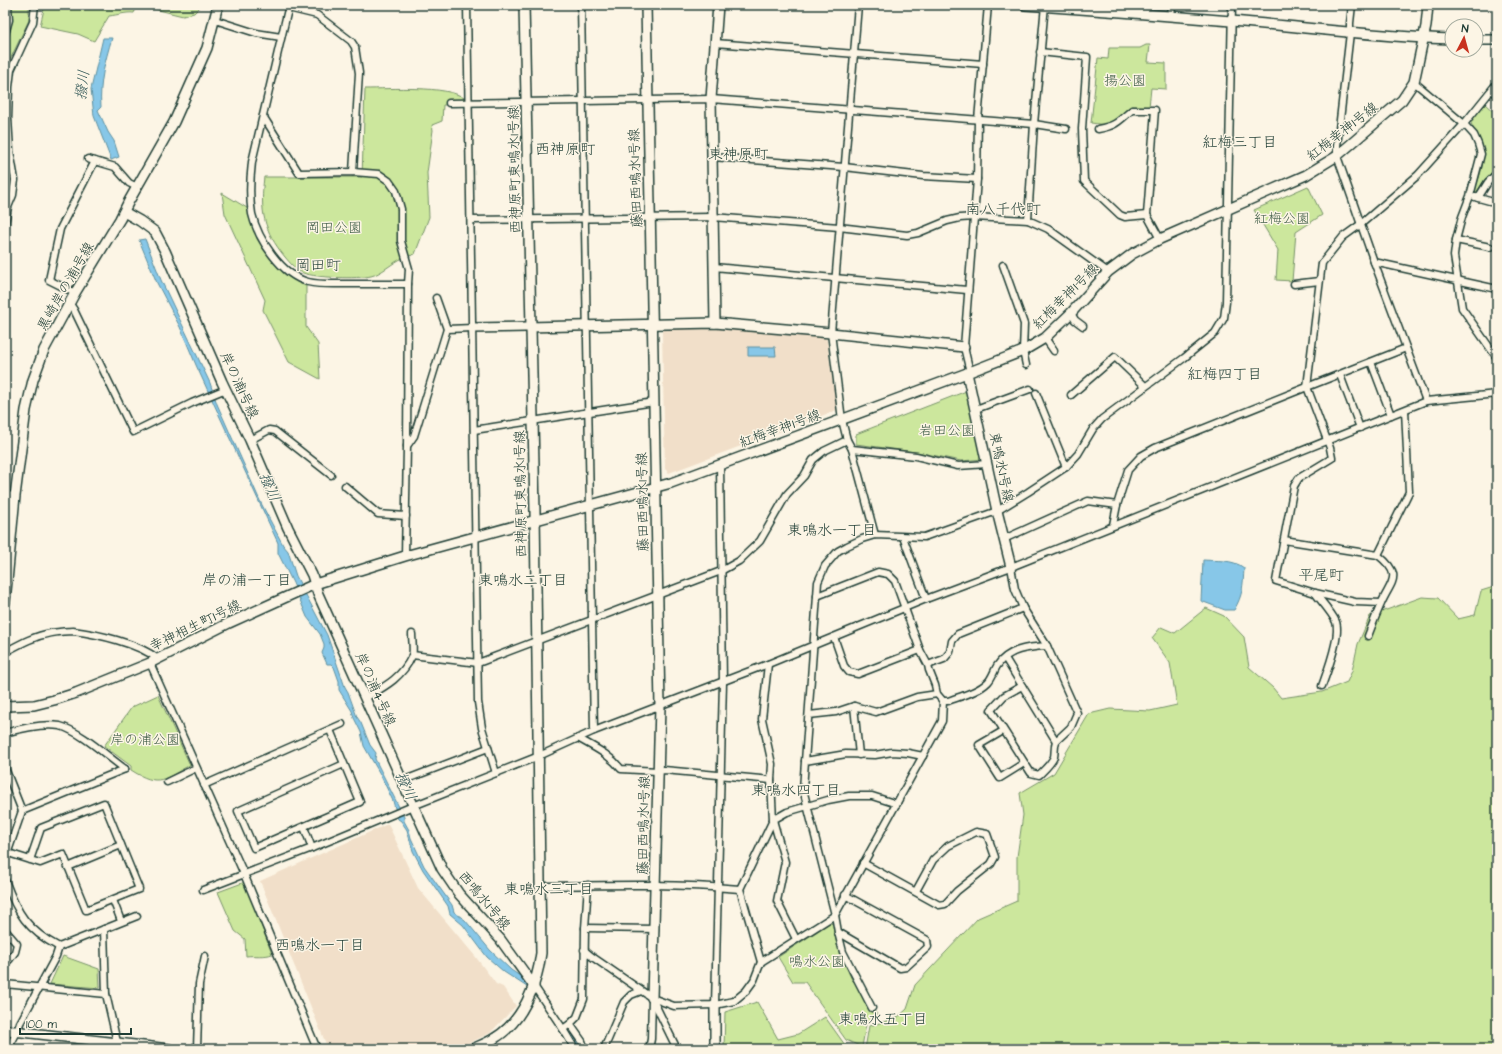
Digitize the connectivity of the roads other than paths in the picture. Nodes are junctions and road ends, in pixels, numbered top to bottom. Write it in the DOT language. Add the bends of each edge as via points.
graph roads {
  1 [pos="8,5"];
  2 [pos="35,5"];
  3 [pos="218,5"];
  4 [pos="467,5"];
  5 [pos="524,5"];
  6 [pos="580,5"];
  7 [pos="646,5"];
  8 [pos="718,5"];
  9 [pos="858,5"];
  10 [pos="988,5"];
  11 [pos="1025,5"];
  12 [pos="1172,5"];
  13 [pos="1232,5"];
  14 [pos="1352,5"];
  15 [pos="1428,5"];
  16 [pos="1045,6"];
  17 [pos="289,7"];
  18 [pos="1080,7"];
  19 [pos="1171,16"];
  20 [pos="215,20"];
  21 [pos="1231,21"];
  22 [pos="1350,33"];
  23 [pos="5,34"];
  24 [pos="280,37"];
  25 [pos="1423,38"];
  26 [pos="1444,39"];
  27 [pos="1484,40"];
  28 [pos="1497,40"];
  29 [pos="715,43"];
  30 [pos="1040,52"];
  31 [pos="854,54"];
  32 [pos="983,64"];
  33 [pos="1414,82"];
  34 [pos="1497,83"];
  35 [pos="711,99"];
  36 [pos="647,101"];
  37 [pos="526,102"];
  38 [pos="582,102"];
  39 [pos="449,103"];
  40 [pos="469,103"];
  41 [pos="848,110"];
  42 [pos="263,116"];
  43 [pos="978,120"];
  44 [pos="1034,124"];
  45 [pos="1464,124"];
  46 [pos="1066,129"];
  47 [pos="1098,129"];
  48 [pos="1337,156"];
  49 [pos="712,157"];
  50 [pos="88,158"];
  51 [pos="95,161"];
  52 [pos="844,167"];
  53 [pos="353,172"];
  54 [pos="1497,173"];
  55 [pos="977,179"];
  56 [pos="137,187"];
  57 [pos="1470,196"];
  58 [pos="1478,198"];
  59 [pos="1497,203"];
  60 [pos="1229,210"];
  61 [pos="124,212"];
  62 [pos="1147,215"];
  63 [pos="651,217"];
  64 [pos="713,217"];
  65 [pos="974,217"];
  66 [pos="584,219"];
  67 [pos="471,220"];
  68 [pos="529,220"];
  69 [pos="1028,220"];
  70 [pos="5,224"];
  71 [pos="1361,224"];
  72 [pos="839,227"];
  73 [pos="1160,239"];
  74 [pos="1456,240"];
  75 [pos="1490,247"];
  76 [pos="1374,262"];
  77 [pos="1003,265"];
  78 [pos="714,267"];
  79 [pos="1108,272"];
  80 [pos="836,277"];
  81 [pos="1458,280"];
  82 [pos="1320,281"];
  83 [pos="408,284"];
  84 [pos="1294,284"];
  85 [pos="1497,289"];
  86 [pos="967,290"];
  87 [pos="75,293"];
  88 [pos="436,298"];
  89 [pos="70,304"];
  90 [pos="1070,313"];
  91 [pos="653,324"];
  92 [pos="715,324"];
  93 [pos="586,326"];
  94 [pos="1083,326"];
  95 [pos="473,328"];
  96 [pos="531,328"];
  97 [pos="447,329"];
  98 [pos="831,333"];
  99 [pos="1045,338"];
  100 [pos="964,347"];
  101 [pos="1406,348"];
  102 [pos="1023,351"];
  103 [pos="1054,351"];
  104 [pos="1497,358"];
  105 [pos="1371,362"];
  106 [pos="1026,365"];
  107 [pos="967,373"];
  108 [pos="1340,375"];
  109 [pos="1145,386"];
  110 [pos="1307,387"];
  111 [pos="1030,389"];
  112 [pos="222,391"];
  113 [pos="1036,393"];
  114 [pos="1497,394"];
  115 [pos="1071,395"];
  116 [pos="1426,401"];
  117 [pos="654,402"];
  118 [pos="976,409"];
  119 [pos="1405,410"];
  120 [pos="588,411"];
  121 [pos="1391,415"];
  122 [pos="532,420"];
  123 [pos="842,420"];
  124 [pos="1360,428"];
  125 [pos="474,430"];
  126 [pos="250,440"];
  127 [pos="847,440"];
  128 [pos="1327,441"];
  129 [pos="407,446"];
  130 [pos="852,449"];
  131 [pos="987,464"];
  132 [pos="720,465"];
  133 [pos="1066,467"];
  134 [pos="332,475"];
  135 [pos="345,486"];
  136 [pos="656,486"];
  137 [pos="5,495"];
  138 [pos="15,496"];
  139 [pos="590,505"];
  140 [pos="1117,505"];
  141 [pos="997,511"];
  142 [pos="406,516"];
  143 [pos="534,520"];
  144 [pos="1113,525"];
  145 [pos="875,535"];
  146 [pos="903,537"];
  147 [pos="476,538"];
  148 [pos="1004,540"];
  149 [pos="1284,540"];
  150 [pos="1378,555"];
  151 [pos="405,556"];
  152 [pos="1011,567"];
  153 [pos="721,571"];
  154 [pos="315,584"];
  155 [pos="1315,593"];
  156 [pos="658,594"];
  157 [pos="816,596"];
  158 [pos="926,599"];
  159 [pos="5,602"];
  160 [pos="1381,603"];
  161 [pos="905,608"];
  162 [pos="1023,608"];
  163 [pos="592,619"];
  164 [pos="412,634"];
  165 [pos="1368,636"];
  166 [pos="834,637"];
  167 [pos="536,641"];
  168 [pos="814,644"];
  169 [pos="1047,646"];
  170 [pos="920,650"];
  171 [pos="5,652"];
  172 [pos="412,655"];
  173 [pos="1005,658"];
  174 [pos="154,661"];
  175 [pos="478,663"];
  176 [pos="768,664"];
  177 [pos="928,665"];
  178 [pos="723,682"];
  179 [pos="1022,686"];
  180 [pos="1322,686"];
  181 [pos="937,694"];
  182 [pos="365,698"];
  183 [pos="943,701"];
  184 [pos="5,706"];
  185 [pos="660,706"];
  186 [pos="854,706"];
  187 [pos="809,716"];
  188 [pos="342,724"];
  189 [pos="330,730"];
  190 [pos="594,731"];
  191 [pos="1003,731"];
  192 [pos="5,733"];
  193 [pos="578,738"];
  194 [pos="1056,741"];
  195 [pos="488,748"];
  196 [pos="859,755"];
  197 [pos="539,756"];
  198 [pos="923,756"];
  199 [pos="805,761"];
  200 [pos="1024,763"];
  201 [pos="344,764"];
  202 [pos="5,768"];
  203 [pos="196,768"];
  204 [pos="658,771"];
  205 [pos="496,772"];
  206 [pos="722,775"];
  207 [pos="771,780"];
  208 [pos="402,781"];
  209 [pos="167,782"];
  210 [pos="204,785"];
  211 [pos="897,804"];
  212 [pos="806,806"];
  213 [pos="411,807"];
  214 [pos="22,811"];
  215 [pos="773,820"];
  216 [pos="304,827"];
  217 [pos="121,845"];
  218 [pos="312,848"];
  219 [pos="6,852"];
  220 [pos="5,860"];
  221 [pos="30,860"];
  222 [pos="863,863"];
  223 [pos="68,867"];
  224 [pos="244,874"];
  225 [pos="5,880"];
  226 [pos="588,885"];
  227 [pos="540,886"];
  228 [pos="656,886"];
  229 [pos="718,887"];
  230 [pos="740,889"];
  231 [pos="203,890"];
  232 [pos="916,891"];
  233 [pos="845,895"];
  234 [pos="113,900"];
  235 [pos="835,915"];
  236 [pos="138,916"];
  237 [pos="121,921"];
  238 [pos="585,928"];
  239 [pos="104,929"];
  240 [pos="655,929"];
  241 [pos="5,930"];
  242 [pos="838,932"];
  243 [pos="796,939"];
  244 [pos="59,947"];
  245 [pos="584,950"];
  246 [pos="205,956"];
  247 [pos="5,960"];
  248 [pos="761,962"];
  249 [pos="5,984"];
  250 [pos="534,986"];
  251 [pos="38,988"];
  252 [pos="641,991"];
  253 [pos="106,994"];
  254 [pos="652,998"];
  255 [pos="715,1005"];
  256 [pos="872,1008"];
  257 [pos="570,1024"];
  258 [pos="563,1029"];
  259 [pos="5,1030"];
  260 [pos="17,1032"];
  261 [pos="92,1044"];
  262 [pos="119,1046"];
  263 [pos="8,1049"];
  264 [pos="169,1049"];
  265 [pos="197,1049"];
  266 [pos="317,1049"];
  267 [pos="472,1049"];
  268 [pos="574,1049"];
  269 [pos="585,1049"];
  270 [pos="604,1049"];
  271 [pos="649,1049"];
  272 [pos="677,1049"];
  273 [pos="715,1049"];
  1 -- 23 [label="street" via="9,20"];
  2 -- 70 [label="street" via="33,22 11,70 8,118 15,180"];
  3 -- 20 [label="street, 黒崎岸の浦1号線"];
  4 -- 40 [label="street"];
  5 -- 37 [label="street, 西神原町東鳴水1号線"];
  6 -- 38 [label="street"];
  7 -- 36 [label="street, 藤田西鳴水1号線"];
  8 -- 29 [label="street"];
  9 -- 31 [label="street"];
  10 -- 32 [label="street"];
  11 -- 16 [label="street"];
  12 -- 19 [label="street"];
  13 -- 21 [label="street"];
  14 -- 22 [label="street"];
  15 -- 25 [label="street, 紅梅幸神1号線"];
  16 -- 18 [label="street"];
  16 -- 30 [label="street"];
  17 -- 24 [label="street"];
  17 -- 53 [label="street" via="317,15 352,41 355,47 359,73"];
  18 -- 19 [label="street"];
  19 -- 21 [label="street"];
  20 -- 24 [label="street" via="256,33"];
  20 -- 56 [label="street, 黒崎岸の浦1号線" via="207,48 186,98"];
  21 -- 22 [label="street"];
  21 -- 60 [label="street"];
  22 -- 25 [label="street"];
  22 -- 48 [label="street"];
  24 -- 42 [label="street"];
  25 -- 26 [label="street"];
  25 -- 33 [label="street, 紅梅幸神1号線"];
  27 -- 28 [label="street"];
  29 -- 31 [label="street"];
  29 -- 35 [label="street"];
  30 -- 44 [label="street"];
  30 -- 62 [label="street" via="1087,57 1082,129 1084,181 1120,215"];
  31 -- 32 [label="street"];
  31 -- 41 [label="street"];
  32 -- 43 [label="street"];
  33 -- 45 [label="street"];
  33 -- 48 [label="street, 紅梅幸神1号線" via="1402,100"];
  34 -- 45 [label="street"];
  35 -- 36 [label="street"];
  35 -- 41 [label="street"];
  35 -- 49 [label="street"];
  36 -- 38 [label="street"];
  36 -- 63 [label="street, 藤田西鳴水1号線"];
  37 -- 38 [label="street"];
  37 -- 40 [label="street"];
  37 -- 68 [label="street, 西神原町東鳴水1号線"];
  38 -- 66 [label="street"];
  39 -- 40 [label="street"];
  40 -- 67 [label="street"];
  41 -- 43 [label="street"];
  41 -- 52 [label="street"];
  42 -- 53 [label="street" via="299,173"];
  42 -- 83 [label="street" via="251,174 252,213 257,230 266,246 284,268 307,282"];
  43 -- 44 [label="street"];
  43 -- 55 [label="street"];
  44 -- 46 [label="street"];
  44 -- 69 [label="street"];
  45 -- 57 [label="street" via="1474,135 1481,154"];
  45 -- 71 [label="street" via="1418,175"];
  47 -- 62 [label="street" via="1119,122 1132,110 1154,110"];
  48 -- 60 [label="street, 紅梅幸神1号線" via="1306,175"];
  48 -- 71 [label="street"];
  49 -- 52 [label="street"];
  49 -- 64 [label="street"];
  50 -- 51 [label="street"];
  51 -- 56 [label="street" via="115,167 129,183"];
  51 -- 87 [label="street" via="60,229 49,280"];
  52 -- 55 [label="street"];
  52 -- 72 [label="street"];
  53 -- 83 [label="street" via="379,174 389,181 396,191 401,209 401,241 409,269"];
  54 -- 58 [label="street"];
  55 -- 65 [label="street"];
  56 -- 61 [label="street, 黒崎岸の浦1号線"];
  57 -- 58 [label="street"];
  57 -- 74 [label="street"];
  58 -- 59 [label="street"];
  60 -- 73 [label="street, 紅梅幸神1号線"];
  60 -- 109 [label="street" via="1224,318 1216,333"];
  61 -- 87 [label="street, 黒崎岸の浦1号線"];
  61 -- 112 [label="street, 岸の浦1号線" via="140,221 160,240"];
  62 -- 73 [label="street"];
  63 -- 64 [label="street"];
  63 -- 66 [label="street"];
  63 -- 91 [label="street, 藤田西鳴水1号線"];
  64 -- 72 [label="street"];
  64 -- 78 [label="street"];
  65 -- 69 [label="street"];
  65 -- 72 [label="street" via="948,221 907,235"];
  65 -- 86 [label="street" via="973,262"];
  66 -- 68 [label="street"];
  66 -- 93 [label="street"];
  67 -- 68 [label="street"];
  67 -- 95 [label="street"];
  68 -- 96 [label="street, 西神原町東鳴水1号線"];
  69 -- 79 [label="street" via="1048,229"];
  71 -- 76 [label="street"];
  71 -- 82 [label="street" via="1343,238 1322,263"];
  72 -- 80 [label="street"];
  73 -- 79 [label="street, 紅梅幸神1号線" via="1132,254"];
  74 -- 75 [label="street"];
  74 -- 81 [label="street" via="1454,256"];
  76 -- 81 [label="street"];
  76 -- 101 [label="street"];
  77 -- 102 [label="street" via="1024,324"];
  78 -- 80 [label="street"];
  78 -- 92 [label="street"];
  79 -- 90 [label="street, 紅梅幸神1号線"];
  80 -- 86 [label="street"];
  80 -- 98 [label="street"];
  81 -- 85 [label="street"];
  81 -- 104 [label="street" via="1462,308"];
  82 -- 84 [label="street"];
  82 -- 110 [label="street"];
  83 -- 129 [label="street"];
  86 -- 100 [label="street"];
  87 -- 89 [label="street, 黒崎岸の浦1号線"];
  88 -- 97 [label="street"];
  89 -- 112 [label="street" via="133,432"];
  89 -- 138 [label="street, 黒崎岸の浦1号線" via="44,350 33,380 26,410"];
  90 -- 94 [label="street"];
  90 -- 99 [label="street, 紅梅幸神1号線"];
  91 -- 92 [label="street"];
  91 -- 93 [label="street"];
  91 -- 117 [label="street, 藤田西鳴水1号線"];
  92 -- 98 [label="street"];
  93 -- 96 [label="street"];
  93 -- 120 [label="street"];
  95 -- 96 [label="street"];
  95 -- 97 [label="street"];
  95 -- 125 [label="street"];
  96 -- 122 [label="street, 西神原町東鳴水1号線"];
  97 -- 129 [label="street" via="414,436"];
  98 -- 100 [label="street"];
  98 -- 123 [label="street"];
  99 -- 102 [label="street, 紅梅幸神1号線"];
  99 -- 103 [label="street"];
  100 -- 107 [label="street"];
  101 -- 105 [label="street"];
  101 -- 116 [label="street"];
  102 -- 106 [label="street"];
  102 -- 107 [label="street, 紅梅幸神1号線"];
  105 -- 108 [label="street"];
  105 -- 121 [label="street"];
  107 -- 118 [label="street, 東鳴水1号線"];
  107 -- 123 [label="street, 紅梅幸神1号線"];
  108 -- 110 [label="street"];
  108 -- 124 [label="street"];
  109 -- 115 [label="street" via="1115,357"];
  109 -- 133 [label="street" via="1102,419"];
  110 -- 128 [label="street"];
  110 -- 140 [label="street" via="1155,448 1141,456 1128,470"];
  111 -- 118 [label="street"];
  112 -- 126 [label="street, 岸の浦1号線"];
  113 -- 133 [label="street"];
  114 -- 116 [label="street"];
  116 -- 119 [label="street"];
  117 -- 120 [label="street"];
  117 -- 136 [label="street, 藤田西鳴水1号線"];
  118 -- 131 [label="street, 東鳴水1号線"];
  119 -- 121 [label="street"];
  119 -- 150 [label="street" via="1408,492"];
  120 -- 122 [label="street"];
  120 -- 139 [label="street"];
  121 -- 124 [label="street"];
  122 -- 125 [label="street"];
  122 -- 143 [label="street, 西神原町東鳴水1号線"];
  123 -- 127 [label="street"];
  123 -- 132 [label="street, 紅梅幸神1号線"];
  124 -- 128 [label="street"];
  125 -- 147 [label="street"];
  126 -- 134 [label="street" via="269,430 275,431"];
  126 -- 154 [label="street, 岸の浦1号線"];
  127 -- 130 [label="street"];
  127 -- 153 [label="street" via="824,451 813,460 804,476 787,494 760,541 740,561"];
  128 -- 144 [label="street"];
  128 -- 149 [label="street" via="1332,458 1299,478 1294,486"];
  129 -- 142 [label="street"];
  130 -- 131 [label="street" via="916,456 958,466"];
  130 -- 145 [label="street"];
  131 -- 141 [label="street, 東鳴水1号線"];
  132 -- 136 [label="street, 紅梅幸神1号線"];
  132 -- 153 [label="street"];
  133 -- 141 [label="street"];
  135 -- 142 [label="street" via="378,514"];
  136 -- 139 [label="street, 紅梅幸神1号線"];
  136 -- 156 [label="street, 藤田西鳴水1号線"];
  137 -- 138 [label="street"];
  138 -- 159 [label="street, 黒崎岸の浦1号線"];
  139 -- 143 [label="street, 紅梅幸神1号線"];
  139 -- 163 [label="street"];
  140 -- 144 [label="street"];
  140 -- 148 [label="street" via="1088,501"];
  141 -- 146 [label="street" via="924,537"];
  141 -- 148 [label="street, 東鳴水1号線"];
  142 -- 151 [label="street"];
  143 -- 147 [label="street, 幸神相生町1号線"];
  143 -- 167 [label="street, 西神原町東鳴水1号線"];
  144 -- 152 [label="street"];
  145 -- 146 [label="street"];
  145 -- 157 [label="street" via="838,551 825,566 818,582"];
  146 -- 158 [label="street"];
  147 -- 151 [label="street, 幸神相生町1号線"];
  147 -- 175 [label="street"];
  148 -- 152 [label="street, 東鳴水1号線"];
  149 -- 150 [label="street"];
  149 -- 155 [label="street" via="1276,581"];
  150 -- 160 [label="street" via="1390,564 1393,574 1393,584"];
  151 -- 154 [label="street, 幸神相生町1号線"];
  152 -- 158 [label="street"];
  152 -- 162 [label="street"];
  153 -- 156 [label="street"];
  153 -- 178 [label="street"];
  154 -- 174 [label="street, 幸神相生町1号線"];
  154 -- 182 [label="street, 岸の浦4号線"];
  155 -- 160 [label="street" via="1355,602"];
  155 -- 180 [label="street" via="1336,622 1337,636"];
  156 -- 163 [label="street"];
  156 -- 185 [label="street, 藤田西鳴水1号線"];
  157 -- 161 [label="street" via="878,572 888,574 895,580"];
  157 -- 168 [label="street"];
  158 -- 161 [label="street"];
  160 -- 165 [label="street"];
  161 -- 166 [label="street"];
  161 -- 170 [label="street"];
  162 -- 169 [label="street"];
  162 -- 177 [label="street" via="958,634 944,659"];
  163 -- 167 [label="street"];
  163 -- 190 [label="street"];
  164 -- 172 [label="street"];
  166 -- 168 [label="street"];
  166 -- 170 [label="street" via="844,666 849,672 858,674"];
  167 -- 175 [label="street"];
  167 -- 197 [label="street, 西神原町東鳴水1号線"];
  168 -- 176 [label="street"];
  168 -- 187 [label="street"];
  169 -- 173 [label="street" via="1026,647"];
  169 -- 194 [label="street" via="1077,713 1071,727"];
  170 -- 177 [label="street"];
  171 -- 174 [label="street" via="34,637 71,631 124,643 150,653"];
  172 -- 175 [label="street"];
  172 -- 182 [label="street" via="401,674 390,684"];
  173 -- 179 [label="street"];
  173 -- 183 [label="street" via="981,688"];
  174 -- 184 [label="street, 幸神相生町1号線" via="54,700 34,705"];
  174 -- 203 [label="street"];
  175 -- 195 [label="street" via="478,702"];
  176 -- 178 [label="street"];
  176 -- 207 [label="street" via="762,719 772,764"];
  177 -- 181 [label="street"];
  178 -- 185 [label="street"];
  178 -- 206 [label="street"];
  179 -- 191 [label="street" via="1004,696 991,710"];
  179 -- 194 [label="street"];
  181 -- 183 [label="street"];
  181 -- 186 [label="street" via="917,697 876,712"];
  182 -- 208 [label="street, 岸の浦4号線"];
  183 -- 198 [label="street" via="942,721"];
  185 -- 190 [label="street"];
  185 -- 204 [label="street, 藤田西鳴水1号線"];
  186 -- 187 [label="street"];
  186 -- 196 [label="street"];
  187 -- 199 [label="street"];
  188 -- 189 [label="street"];
  189 -- 201 [label="street"];
  189 -- 210 [label="street"];
  190 -- 193 [label="street"];
  191 -- 200 [label="street"];
  191 -- 200 [label="street" via="979,745 1000,778"];
  192 -- 214 [label="street" via="46,725 61,726 87,741 125,769"];
  193 -- 197 [label="street"];
  193 -- 204 [label="street" via="602,751 621,769"];
  194 -- 200 [label="street" via="1055,756 1039,775 1031,774"];
  195 -- 205 [label="street"];
  195 -- 208 [label="street"];
  196 -- 198 [label="street" via="900,752"];
  196 -- 199 [label="street" via="846,754"];
  197 -- 205 [label="street"];
  197 -- 227 [label="street, 西神原町東鳴水1号線"];
  198 -- 211 [label="street"];
  199 -- 212 [label="street" via="803,789"];
  201 -- 216 [label="street" via="360,802"];
  201 -- 216 [label="street" via="238,811 254,848"];
  202 -- 214 [label="street"];
  203 -- 209 [label="street"];
  203 -- 210 [label="street"];
  204 -- 206 [label="street"];
  204 -- 228 [label="street, 藤田西鳴水1号線"];
  205 -- 213 [label="street"];
  206 -- 207 [label="street"];
  206 -- 229 [label="street"];
  207 -- 215 [label="street"];
  208 -- 213 [label="street, 岸の浦4号線"];
  210 -- 224 [label="street"];
  211 -- 212 [label="street" via="872,796 849,796"];
  211 -- 222 [label="street"];
  212 -- 215 [label="street"];
  212 -- 235 [label="street"];
  213 -- 218 [label="street"];
  213 -- 250 [label="street, 西鳴水1号線" via="442,869 458,894 500,940"];
  214 -- 219 [label="street"];
  215 -- 230 [label="street"];
  215 -- 243 [label="street" via="785,862 777,901"];
  216 -- 218 [label="street"];
  217 -- 221 [label="street" via="104,803 41,828"];
  217 -- 223 [label="street"];
  217 -- 234 [label="street" via="139,889"];
  218 -- 224 [label="street"];
  219 -- 220 [label="street"];
  219 -- 221 [label="street"];
  221 -- 223 [label="street" via="40,863 63,854"];
  222 -- 232 [label="street"];
  222 -- 233 [label="street"];
  223 -- 234 [label="street" via="86,910"];
  224 -- 231 [label="street"];
  224 -- 266 [label="street"];
  225 -- 244 [label="street" via="14,904 32,929"];
  226 -- 227 [label="street"];
  226 -- 228 [label="street"];
  226 -- 238 [label="street"];
  227 -- 250 [label="street, 西神原町東鳴水1号線" via="541,953"];
  228 -- 229 [label="street"];
  228 -- 240 [label="street, 藤田西鳴水1号線"];
  229 -- 230 [label="street"];
  229 -- 255 [label="street"];
  230 -- 248 [label="street"];
  232 -- 232 [label="street" via="939,905 946,904 957,891 991,864 995,857 986,834 976,832 948,846 933,860"];
  233 -- 235 [label="street"];
  233 -- 242 [label="street" via="927,940 928,947 906,967 900,968"];
  234 -- 237 [label="street"];
  235 -- 242 [label="street"];
  235 -- 243 [label="street"];
  236 -- 237 [label="street"];
  237 -- 239 [label="street"];
  238 -- 240 [label="street"];
  238 -- 245 [label="street"];
  239 -- 244 [label="street"];
  239 -- 253 [label="street"];
  240 -- 254 [label="street, 藤田西鳴水1号線"];
  241 -- 247 [label="street" via="17,944 9,960"];
  242 -- 256 [label="street" via="843,952"];
  243 -- 248 [label="street"];
  244 -- 251 [label="street"];
  245 -- 252 [label="street"];
  245 -- 257 [label="street" via="584,999 577,1016"];
  246 -- 265 [label="street" via="198,984"];
  248 -- 255 [label="street" via="754,980 746,991 734,1001"];
  249 -- 251 [label="street"];
  250 -- 258 [label="street"];
  250 -- 267 [label="street, 西神原町東鳴水1号線" via="520,1015 510,1027 495,1038"];
  251 -- 253 [label="street"];
  251 -- 260 [label="street"];
  252 -- 254 [label="street"];
  252 -- 270 [label="street" via="631,995 624,1002"];
  253 -- 262 [label="street"];
  254 -- 255 [label="street" via="674,1006"];
  254 -- 271 [label="street"];
  254 -- 272 [label="street"];
  255 -- 273 [label="street"];
  257 -- 258 [label="street"];
  257 -- 269 [label="street"];
  258 -- 268 [label="street"];
  259 -- 260 [label="street"];
  260 -- 261 [label="street"];
  260 -- 263 [label="street"];
  261 -- 262 [label="street"];
  262 -- 264 [label="street"];
}
